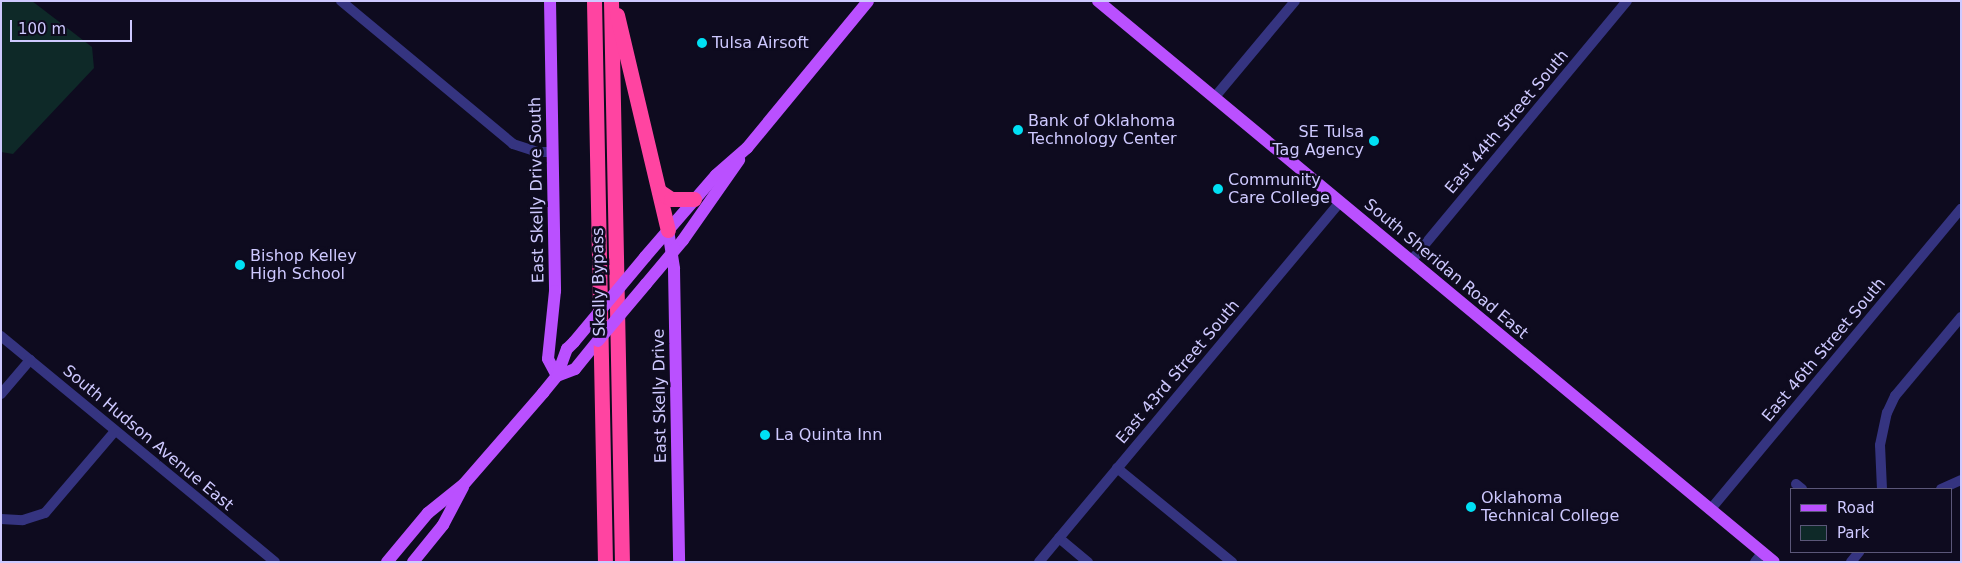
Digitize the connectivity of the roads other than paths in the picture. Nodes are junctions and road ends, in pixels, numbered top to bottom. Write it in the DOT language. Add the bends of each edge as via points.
graph roads {
  1 [pos="341,1"];
  2 [pos="550,1"];
  3 [pos="594,1"];
  4 [pos="612,1"];
  5 [pos="868,1"];
  6 [pos="1098,1"];
  7 [pos="1295,1"];
  8 [pos="1627,1"];
  9 [pos="1214,98"];
  10 [pos="747,148"];
  11 [pos="553,152"];
  12 [pos="659,191"];
  13 [pos="694,199"];
  14 [pos="1340,202"];
  15 [pos="1961,209"];
  16 [pos="668,230"];
  17 [pos="671,254"];
  18 [pos="1411,261"];
  19 [pos="1961,317"];
  20 [pos="1,336"];
  21 [pos="30,360"];
  22 [pos="557,376"];
  23 [pos="1,394"];
  24 [pos="115,431"];
  25 [pos="1117,468"];
  26 [pos="1960,481"];
  27 [pos="464,484"];
  28 [pos="1882,488"];
  29 [pos="1943,488"];
  30 [pos="1710,510"];
  31 [pos="1,519"];
  32 [pos="1059,538"];
  33 [pos="1759,557"];
  34 [pos="275,562"];
  35 [pos="388,562"];
  36 [pos="413,562"];
  37 [pos="605,562"];
  38 [pos="622,562"];
  39 [pos="680,562"];
  40 [pos="1040,562"];
  41 [pos="1088,562"];
  42 [pos="1232,562"];
  43 [pos="1774,562"];
  1 -- 11 [label="street" via="513,144 538,152"];
  2 -- 11 [label="main road, East Skelly Drive South"];
  3 -- 37 [label="highway, Skelly Bypass"];
  4 -- 12 [label="highway"];
  4 -- 38 [label="highway, Skelly Bypass"];
  5 -- 10 [label="main road"];
  6 -- 9 [label="main road, South Sheridan Road East"];
  7 -- 9 [label="street"];
  8 -- 18 [label="street, East 44th Street South"];
  9 -- 14 [label="main road, South Sheridan Road East"];
  10 -- 13 [label="main road"];
  10 -- 17 [label="main road" via="725,183"];
  11 -- 22 [label="main road, East Skelly Drive South" via="555,291 548,359"];
  12 -- 13 [label="highway" via="671,199"];
  12 -- 16 [label="highway"];
  13 -- 16 [label="main road"];
  14 -- 18 [label="main road, South Sheridan Road East"];
  14 -- 25 [label="street, East 43rd Street South"];
  15 -- 30 [label="street, East 46th Street South"];
  16 -- 17 [label="main road, East Skelly Drive"];
  16 -- 22 [label="main road, bridge" via="567,349"];
  17 -- 22 [label="main road, bridge" via="575,369"];
  17 -- 39 [label="main road, East Skelly Drive" via="674,269"];
  18 -- 30 [label="main road, South Sheridan Road East"];
  19 -- 28 [label="street" via="1895,396 1887,413 1880,445"];
  20 -- 21 [label="street, South Hudson Avenue East"];
  21 -- 23 [label="street"];
  21 -- 24 [label="street, South Hudson Avenue East"];
  22 -- 27 [label="main road"];
  24 -- 31 [label="street" via="45,512 23,520"];
  24 -- 34 [label="street, South Hudson Avenue East"];
  25 -- 32 [label="street, East 43rd Street South"];
  25 -- 42 [label="street"];
  26 -- 29 [label="street"];
  27 -- 35 [label="main road" via="428,512"];
  27 -- 36 [label="main road" via="443,525"];
  30 -- 33 [label="main road, South Sheridan Road East"];
  32 -- 40 [label="street, East 43rd Street South"];
  32 -- 41 [label="street"];
  33 -- 43 [label="main road, South Sheridan Road East"];
}
